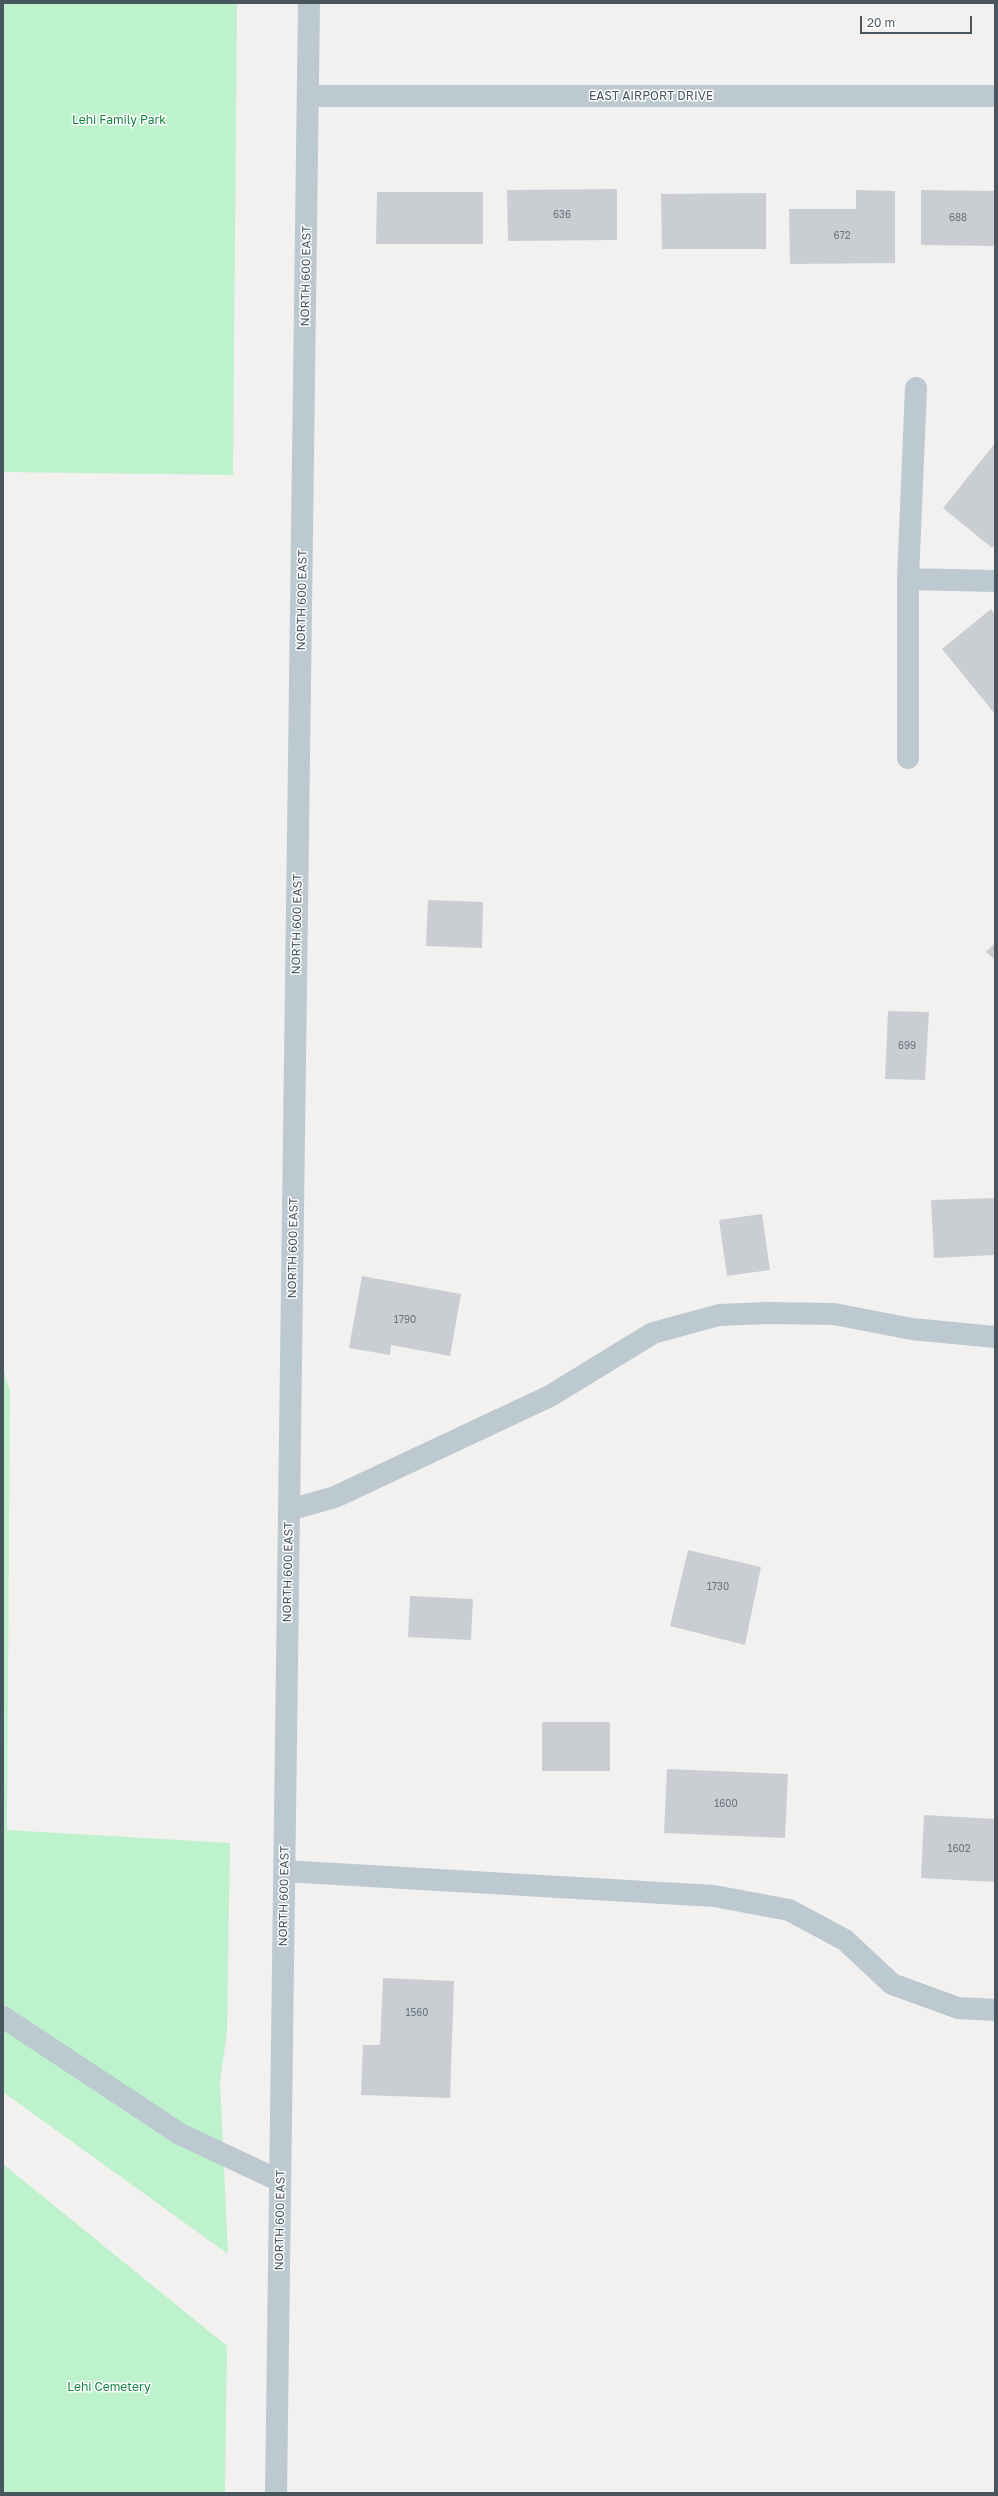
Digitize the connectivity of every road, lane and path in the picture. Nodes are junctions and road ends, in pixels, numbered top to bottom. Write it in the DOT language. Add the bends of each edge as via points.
graph roads {
  1 [pos="309,3"];
  2 [pos="308,96"];
  3 [pos="995,96"];
  4 [pos="916,388"];
  5 [pos="908,579"];
  6 [pos="995,581"];
  7 [pos="908,758"];
  8 [pos="995,1337"];
  9 [pos="289,1510"];
  10 [pos="284,1871"];
  11 [pos="995,2010"];
  12 [pos="3,2017"];
  13 [pos="280,2181"];
  14 [pos="276,2493"];
  1 -- 2 [label="street, NORTH 600 EAST"];
  2 -- 3 [label="street, EAST AIRPORT DRIVE"];
  2 -- 9 [label="street, NORTH 600 EAST"];
  4 -- 5 [label="street"];
  5 -- 6 [label="street"];
  5 -- 7 [label="street"];
  8 -- 9 [label="street" via="912,1330 834,1314 719,1315 653,1333 550,1396 335,1496"];
  9 -- 10 [label="street, NORTH 600 EAST"];
  10 -- 11 [label="street" via="714,1896 790,1910 845,1940 892,1984 958,2008"];
  10 -- 13 [label="street, NORTH 600 EAST"];
  12 -- 13 [label="street" via="180,2134"];
  13 -- 14 [label="street, NORTH 600 EAST"];
}
